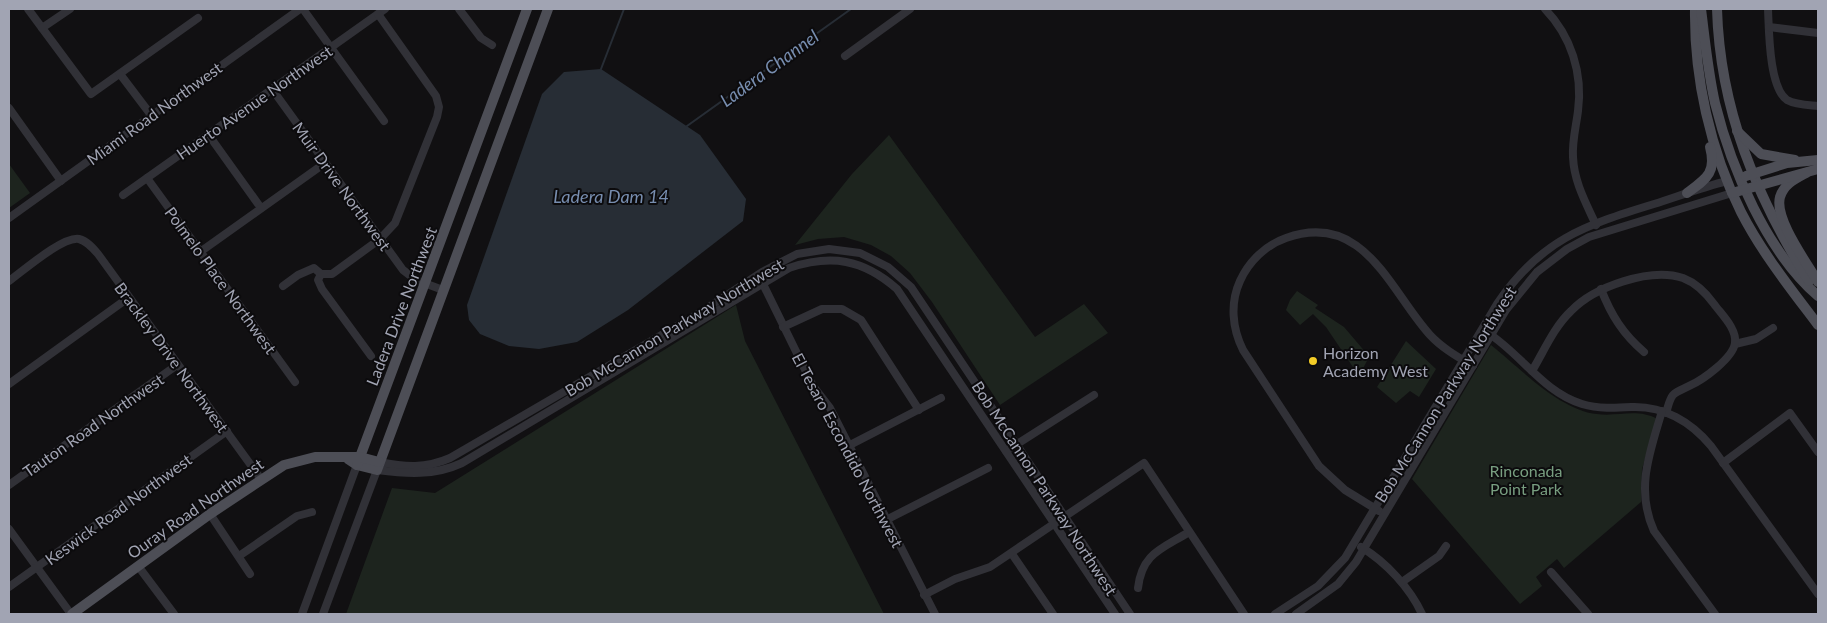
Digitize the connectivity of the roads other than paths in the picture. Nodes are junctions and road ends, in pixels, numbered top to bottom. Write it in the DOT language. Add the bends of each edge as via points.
graph roads {
  1 [pos="28,9"];
  2 [pos="70,9"];
  3 [pos="301,9"];
  4 [pos="459,9"];
  5 [pos="527,9"];
  6 [pos="548,9"];
  7 [pos="910,9"];
  8 [pos="1545,9"];
  9 [pos="1695,9"];
  10 [pos="1701,9"];
  11 [pos="1717,9"];
  12 [pos="1768,9"];
  13 [pos="381,11"];
  14 [pos="198,18"];
  15 [pos="1769,26"];
  16 [pos="42,28"];
  17 [pos="1818,33"];
  18 [pos="492,45"];
  19 [pos="331,47"];
  20 [pos="844,56"];
  21 [pos="120,74"];
  22 [pos="1699,74"];
  23 [pos="272,89"];
  24 [pos="1818,106"];
  25 [pos="9,108"];
  26 [pos="151,115"];
  27 [pos="384,121"];
  28 [pos="1735,129"];
  29 [pos="208,134"];
  30 [pos="1818,160"];
  31 [pos="325,162"];
  32 [pos="1803,162"];
  33 [pos="1818,169"];
  34 [pos="1806,173"];
  35 [pos="1752,174"];
  36 [pos="147,178"];
  37 [pos="1741,178"];
  38 [pos="61,181"];
  39 [pos="1728,181"];
  40 [pos="1758,186"];
  41 [pos="1746,189"];
  42 [pos="1687,193"];
  43 [pos="1732,193"];
  44 [pos="123,195"];
  45 [pos="261,208"];
  46 [pos="9,218"];
  47 [pos="1594,223"];
  48 [pos="1599,234"];
  49 [pos="380,239"];
  50 [pos="200,252"];
  51 [pos="321,274"];
  52 [pos="9,281"];
  53 [pos="1818,282"];
  54 [pos="425,284"];
  55 [pos="763,284"];
  56 [pos="284,286"];
  57 [pos="1601,289"];
  58 [pos="443,290"];
  59 [pos="1818,296"];
  60 [pos="128,298"];
  61 [pos="1818,325"];
  62 [pos="783,327"];
  63 [pos="1772,328"];
  64 [pos="1482,330"];
  65 [pos="1491,336"];
  66 [pos="1735,344"];
  67 [pos="1644,352"];
  68 [pos="371,356"];
  69 [pos="1464,360"];
  70 [pos="177,365"];
  71 [pos="1473,366"];
  72 [pos="1532,371"];
  73 [pos="295,382"];
  74 [pos="9,384"];
  75 [pos="1094,394"];
  76 [pos="941,398"];
  77 [pos="919,410"];
  78 [pos="1664,412"];
  79 [pos="227,431"];
  80 [pos="1017,444"];
  81 [pos="848,446"];
  82 [pos="1006,451"];
  83 [pos="1818,452"];
  84 [pos="359,461"];
  85 [pos="1723,463"];
  86 [pos="378,466"];
  87 [pos="988,468"];
  88 [pos="261,479"];
  89 [pos="9,485"];
  90 [pos="1374,508"];
  91 [pos="312,512"];
  92 [pos="210,514"];
  93 [pos="1385,514"];
  94 [pos="1064,517"];
  95 [pos="886,520"];
  96 [pos="1054,524"];
  97 [pos="9,529"];
  98 [pos="1189,532"];
  99 [pos="1355,543"];
  100 [pos="1446,546"];
  101 [pos="1364,549"];
  102 [pos="1012,554"];
  103 [pos="239,556"];
  104 [pos="138,566"];
  105 [pos="36,567"];
  106 [pos="1551,572"];
  107 [pos="250,574"];
  108 [pos="1402,582"];
  109 [pos="9,587"];
  110 [pos="1138,588"];
  111 [pos="1818,594"];
  112 [pos="924,595"];
  113 [pos="71,614"];
  114 [pos="174,614"];
  115 [pos="302,614"];
  116 [pos="323,614"];
  117 [pos="935,614"];
  118 [pos="1052,614"];
  119 [pos="1115,614"];
  120 [pos="1130,614"];
  121 [pos="1244,614"];
  122 [pos="1275,614"];
  123 [pos="1296,614"];
  124 [pos="1422,614"];
  125 [pos="1588,614"];
  126 [pos="1714,614"];
  1 -- 16 [label="street"];
  2 -- 16 [label="street"];
  3 -- 19 [label="street"];
  3 -- 26 [label="street, Miami Road Northwest"];
  4 -- 18 [label="street" via="481,38"];
  5 -- 54 [label="main road, Ladera Drive Northwest"];
  6 -- 58 [label="main road, Ladera Drive Northwest"];
  7 -- 20 [label="street"];
  8 -- 47 [label="street" via="1567,40 1577,70 1579,91 1572,146 1574,167"];
  9 -- 22 [label="main road"];
  10 -- 37 [label="main road" via="1715,103"];
  11 -- 28 [label="main road" via="1722,69"];
  12 -- 15 [label="street"];
  13 -- 19 [label="street, Huerto Avenue Northwest"];
  13 -- 49 [label="street" via="432,89 439,108 400,214"];
  14 -- 21 [label="street"];
  15 -- 17 [label="street"];
  15 -- 24 [label="street" via="1779,91 1792,102"];
  16 -- 21 [label="street" via="91,94"];
  19 -- 23 [label="street, Huerto Avenue Northwest"];
  19 -- 27 [label="street"];
  21 -- 26 [label="street"];
  22 -- 39 [label="main road" via="1708,117"];
  22 -- 42 [label="main road" via="1694,83 1713,168"];
  23 -- 29 [label="street, Huerto Avenue Northwest"];
  23 -- 31 [label="street, Muir Drive Northwest"];
  25 -- 38 [label="street"];
  26 -- 38 [label="street, Miami Road Northwest"];
  28 -- 32 [label="main road" via="1761,154"];
  28 -- 35 [label="main road"];
  29 -- 36 [label="street, Huerto Avenue Northwest"];
  29 -- 45 [label="street"];
  30 -- 32 [label="main road"];
  31 -- 45 [label="street"];
  31 -- 49 [label="street, Muir Drive Northwest"];
  32 -- 35 [label="main road" via="1787,163"];
  33 -- 34 [label="main road"];
  34 -- 40 [label="main road"];
  34 -- 53 [label="main road" via="1785,188 1779,207"];
  35 -- 37 [label="main road"];
  35 -- 40 [label="main road"];
  36 -- 44 [label="street, Huerto Avenue Northwest"];
  36 -- 50 [label="street, Polmelo Place Northwest"];
  37 -- 39 [label="main road"];
  37 -- 41 [label="main road"];
  38 -- 46 [label="street, Miami Road Northwest"];
  39 -- 42 [label="street, Bob McCannon Parkway Northwest"];
  39 -- 43 [label="main road"];
  40 -- 41 [label="main road"];
  40 -- 59 [label="main road"];
  41 -- 43 [label="main road"];
  41 -- 59 [label="main road" via="1785,258"];
  42 -- 47 [label="street, Bob McCannon Parkway Northwest"];
  43 -- 48 [label="street, Bob McCannon Parkway Northwest"];
  43 -- 61 [label="main road" via="1771,262"];
  45 -- 50 [label="street"];
  47 -- 48 [label="street"];
  47 -- 64 [label="street, Bob McCannon Parkway Northwest" via="1563,238 1532,262 1505,292"];
  48 -- 65 [label="street, Bob McCannon Parkway Northwest" via="1567,249 1537,272 1513,300"];
  49 -- 51 [label="street" via="332,274"];
  49 -- 54 [label="street, Muir Drive Northwest" via="403,270"];
  50 -- 73 [label="street, Polmelo Place Northwest"];
  51 -- 56 [label="street" via="314,268 306,270"];
  51 -- 68 [label="street" via="318,280 322,288"];
  52 -- 60 [label="street, Brackley Drive Northwest" via="60,244 80,239 98,254"];
  54 -- 58 [label="street, Muir Drive Northwest"];
  54 -- 84 [label="main road, Ladera Drive Northwest"];
  55 -- 62 [label="street, El Tesaro Escondido Northwest"];
  55 -- 82 [label="street, Bob McCannon Parkway Northwest" via="789,268 826,260 856,264 885,278 907,300"];
  55 -- 86 [label="street, Bob McCannon Parkway Northwest" via="462,463 420,474"];
  57 -- 66 [label="street" via="1634,279 1664,275 1686,279 1702,289 1711,300 1733,330"];
  57 -- 67 [label="street" via="1617,324"];
  57 -- 72 [label="street" via="1584,299 1565,317"];
  58 -- 86 [label="main road, Ladera Drive Northwest"];
  60 -- 70 [label="street, Brackley Drive Northwest"];
  60 -- 74 [label="street"];
  62 -- 77 [label="street" via="822,309 842,309 861,320"];
  62 -- 81 [label="street, El Tesaro Escondido Northwest"];
  63 -- 66 [label="street" via="1756,339"];
  64 -- 65 [label="street"];
  64 -- 69 [label="street, Bob McCannon Parkway Northwest"];
  65 -- 71 [label="street, Bob McCannon Parkway Northwest"];
  65 -- 72 [label="street"];
  66 -- 78 [label="street" via="1732,354 1725,360 1676,393"];
  69 -- 71 [label="street"];
  69 -- 90 [label="street, Bob McCannon Parkway Northwest"];
  69 -- 90 [label="street" via="1428,334 1377,263 1356,244 1331,234 1313,233 1286,238 1270,246 1250,265 1237,289 1233,316 1239,342 1320,466 1345,490"];
  70 -- 79 [label="street, Brackley Drive Northwest"];
  70 -- 89 [label="street, Tauton Road Northwest"];
  71 -- 93 [label="street, Bob McCannon Parkway Northwest"];
  72 -- 78 [label="street" via="1558,393 1582,404"];
  75 -- 80 [label="street"];
  76 -- 77 [label="street"];
  77 -- 81 [label="street"];
  78 -- 85 [label="street" via="1686,422 1699,433"];
  78 -- 126 [label="street" via="1645,470 1643,485 1647,516 1654,531"];
  79 -- 88 [label="street, Brackley Drive Northwest"];
  79 -- 105 [label="street, Keswick Road Northwest"];
  80 -- 82 [label="street"];
  80 -- 86 [label="street, Bob McCannon Parkway Northwest" via="918,296 901,276 874,258 829,249 797,254 776,264 701,312 456,456 422,467"];
  80 -- 94 [label="street, Bob McCannon Parkway Northwest"];
  81 -- 95 [label="street, El Tesaro Escondido Northwest"];
  82 -- 96 [label="street, Bob McCannon Parkway Northwest"];
  83 -- 85 [label="street" via="1790,413"];
  84 -- 86 [label="main road, Ouray Road Northwest"];
  84 -- 88 [label="main road, Ouray Road Northwest" via="322,457 298,460"];
  84 -- 115 [label="street, Ladera Drive Northwest"];
  85 -- 111 [label="street"];
  86 -- 116 [label="street, Ladera Drive Northwest"];
  87 -- 95 [label="street"];
  88 -- 92 [label="main road, Ouray Road Northwest"];
  90 -- 93 [label="street"];
  90 -- 99 [label="street, Bob McCannon Parkway Northwest"];
  91 -- 103 [label="street" via="297,516"];
  92 -- 103 [label="street"];
  92 -- 104 [label="main road, Ouray Road Northwest"];
  93 -- 101 [label="street, Bob McCannon Parkway Northwest"];
  94 -- 96 [label="street"];
  94 -- 98 [label="street" via="1144,463"];
  94 -- 120 [label="street, Bob McCannon Parkway Northwest"];
  95 -- 112 [label="street, El Tesaro Escondido Northwest"];
  96 -- 102 [label="street"];
  96 -- 119 [label="street, Bob McCannon Parkway Northwest"];
  97 -- 105 [label="street"];
  98 -- 110 [label="street" via="1150,557 1140,571"];
  98 -- 121 [label="street"];
  99 -- 101 [label="street"];
  99 -- 122 [label="street, Bob McCannon Parkway Northwest" via="1336,569 1318,586"];
  100 -- 108 [label="street" via="1439,556"];
  101 -- 108 [label="street"];
  101 -- 123 [label="street, Bob McCannon Parkway Northwest" via="1338,584"];
  102 -- 112 [label="street"];
  102 -- 118 [label="street"];
  103 -- 107 [label="street"];
  104 -- 113 [label="main road, Ouray Road Northwest"];
  104 -- 114 [label="street"];
  105 -- 109 [label="street, Keswick Road Northwest"];
  105 -- 113 [label="street"];
  106 -- 125 [label="street"];
  108 -- 124 [label="street"];
  112 -- 117 [label="street, El Tesaro Escondido Northwest"];
}
